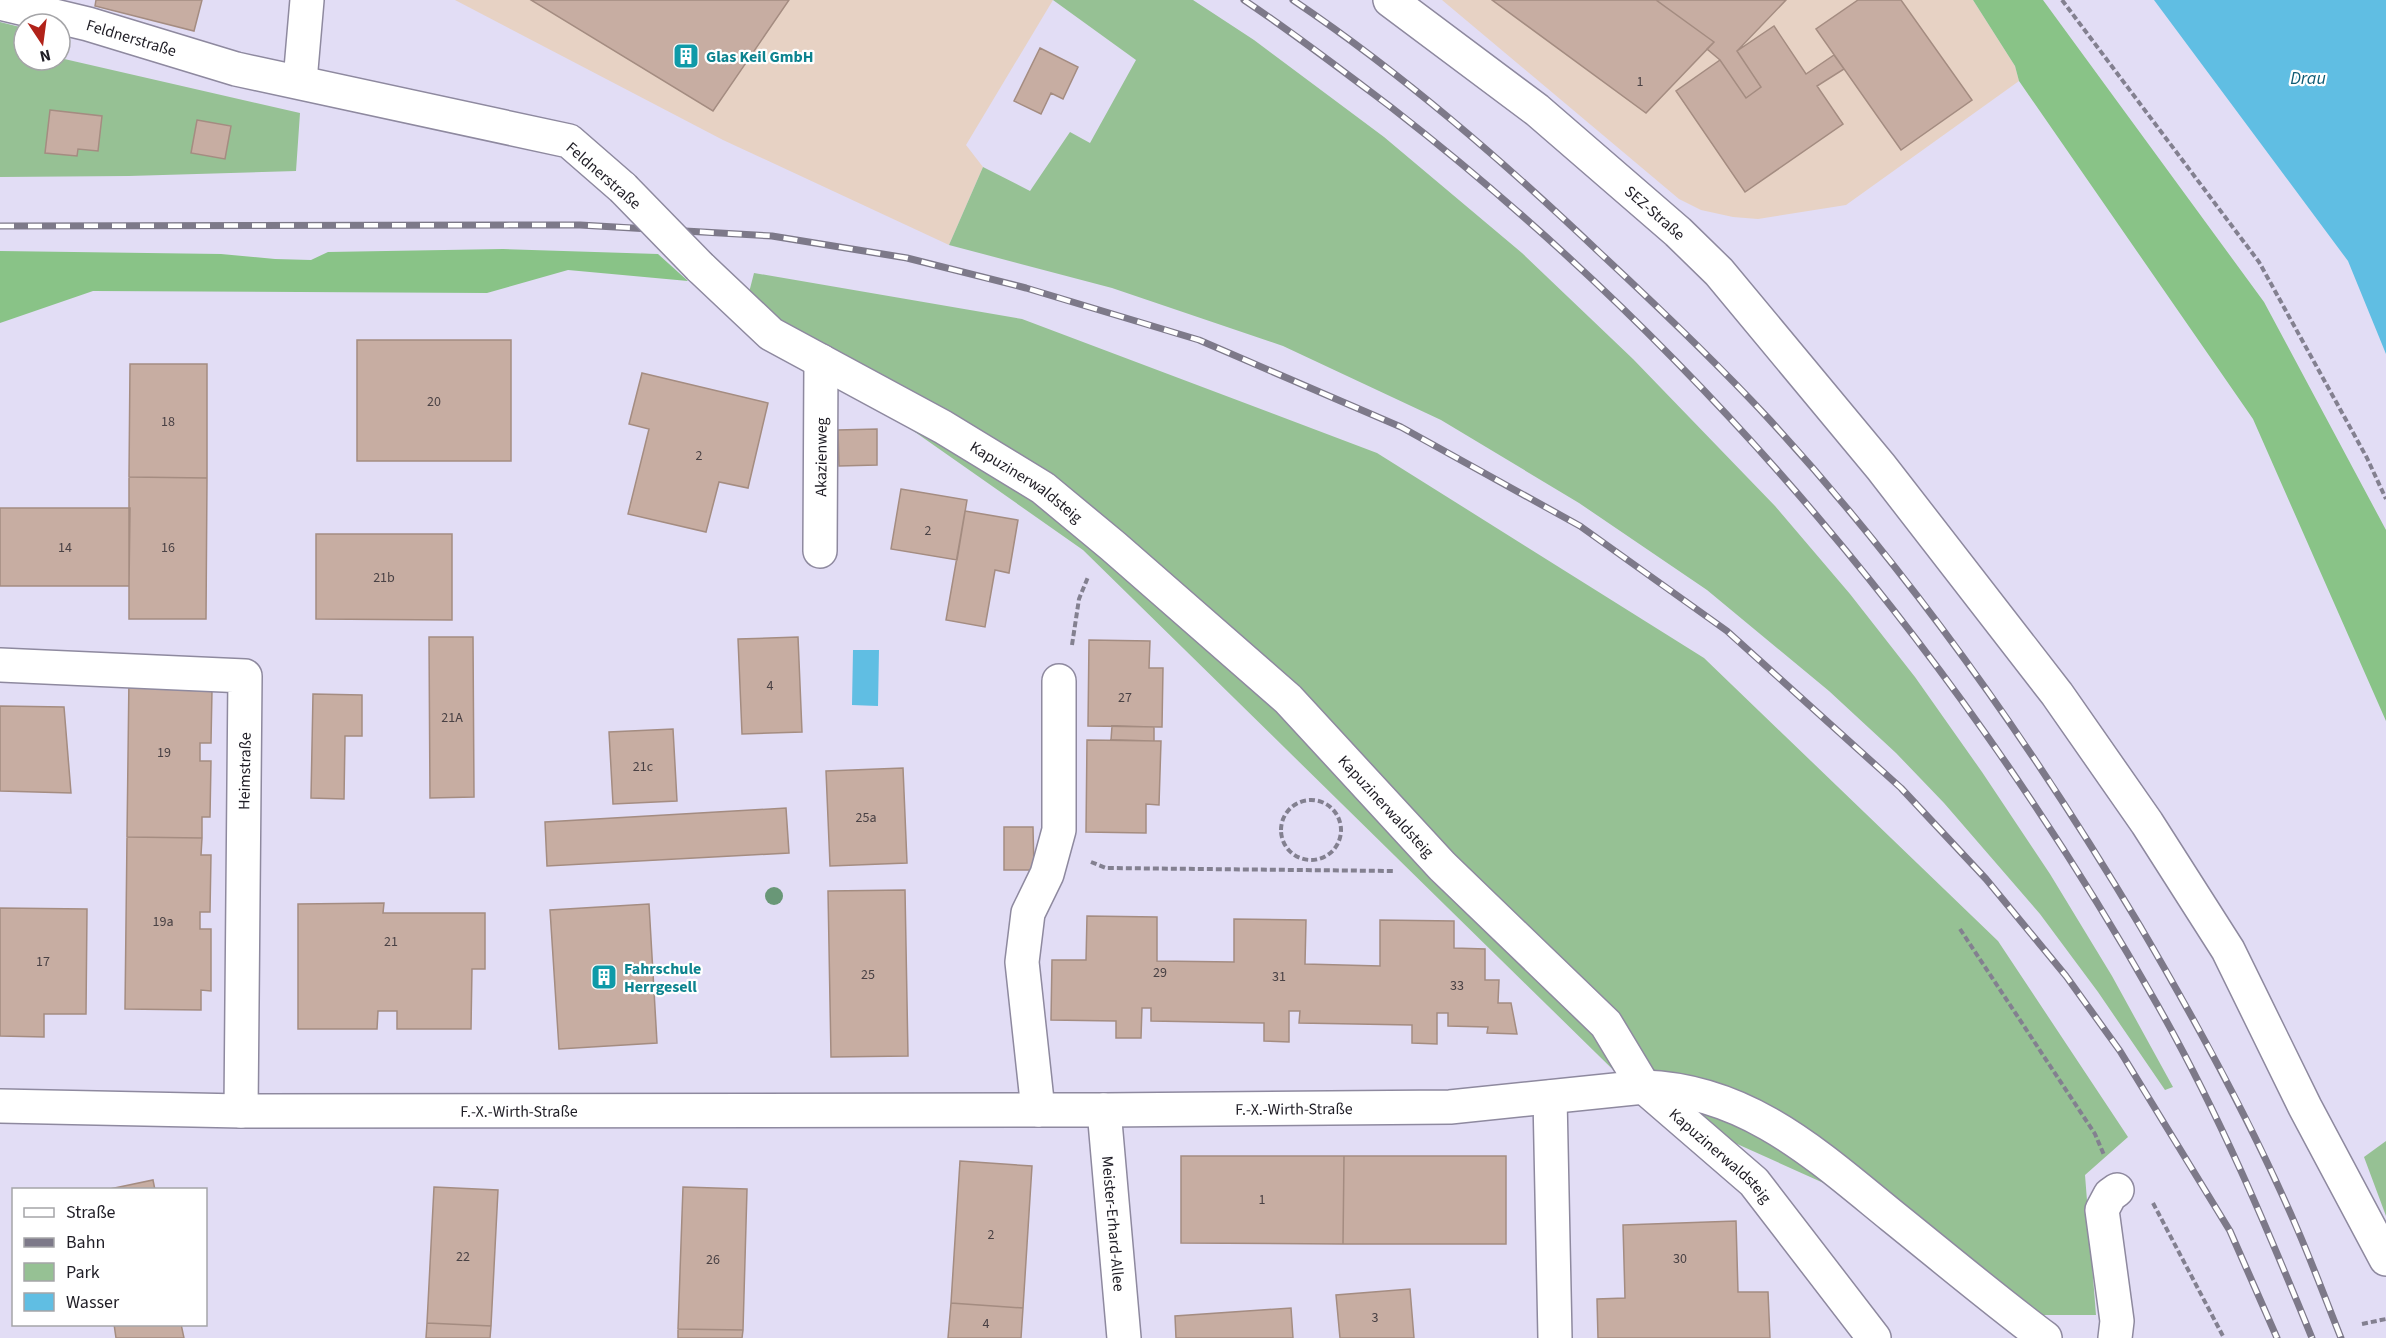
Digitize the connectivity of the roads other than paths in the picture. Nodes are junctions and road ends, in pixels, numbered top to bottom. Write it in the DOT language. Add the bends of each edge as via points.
graph roads {
  1 [pos="307,0"];
  2 [pos="1390,0"];
  3 [pos="0,3"];
  4 [pos="300,81"];
  5 [pos="821,361"];
  6 [pos="820,551"];
  7 [pos="0,665"];
  8 [pos="1059,681"];
  9 [pos="1644,1087"];
  10 [pos="1550,1097"];
  11 [pos="0,1106"];
  12 [pos="1038,1110"];
  13 [pos="1104,1110"];
  14 [pos="241,1112"];
  15 [pos="2117,1190"];
  16 [pos="2386,1259"];
  17 [pos="1124,1338"];
  18 [pos="1555,1338"];
  19 [pos="1874,1338"];
  20 [pos="2045,1338"];
  21 [pos="2115,1338"];
  1 -- 4 [label="street"];
  2 -- 16 [label="street, SEZ-Straße" via="1537,110 1678,232 1719,272 1881,467 2057,693 2228,950"];
  3 -- 4 [label="street, Feldnerstraße" via="88,24 236,69"];
  4 -- 5 [label="street, Feldnerstraße, bridge" via="569,141 623,188 771,334"];
  5 -- 6 [label="street, Akazienweg"];
  5 -- 9 [label="street, Kapuzinerwaldsteig" via="943,427 1043,488 1288,699 1442,866 1606,1024"];
  7 -- 14 [label="street, Heimstraße" via="245,676"];
  8 -- 12 [label="street" via="1059,830 1047,874 1028,913 1022,962"];
  9 -- 10 [label="street, F.-X.-Wirth-Straße"];
  9 -- 19 [label="street, Kapuzinerwaldsteig" via="1754,1182"];
  9 -- 20 [label="street, F.-X.-Wirth-Straße" via="1693,1093 1781,1130"];
  10 -- 13 [label="street, F.-X.-Wirth-Straße" via="1450,1107"];
  10 -- 18 [label="street"];
  11 -- 14 [label="street, F.-X.-Wirth-Straße"];
  12 -- 13 [label="street, F.-X.-Wirth-Straße"];
  12 -- 14 [label="street, F.-X.-Wirth-Straße"];
  13 -- 17 [label="street, Meister-Erhard-Allee"];
  15 -- 21 [label="street" via="2102,1210 2117,1321"];
}
